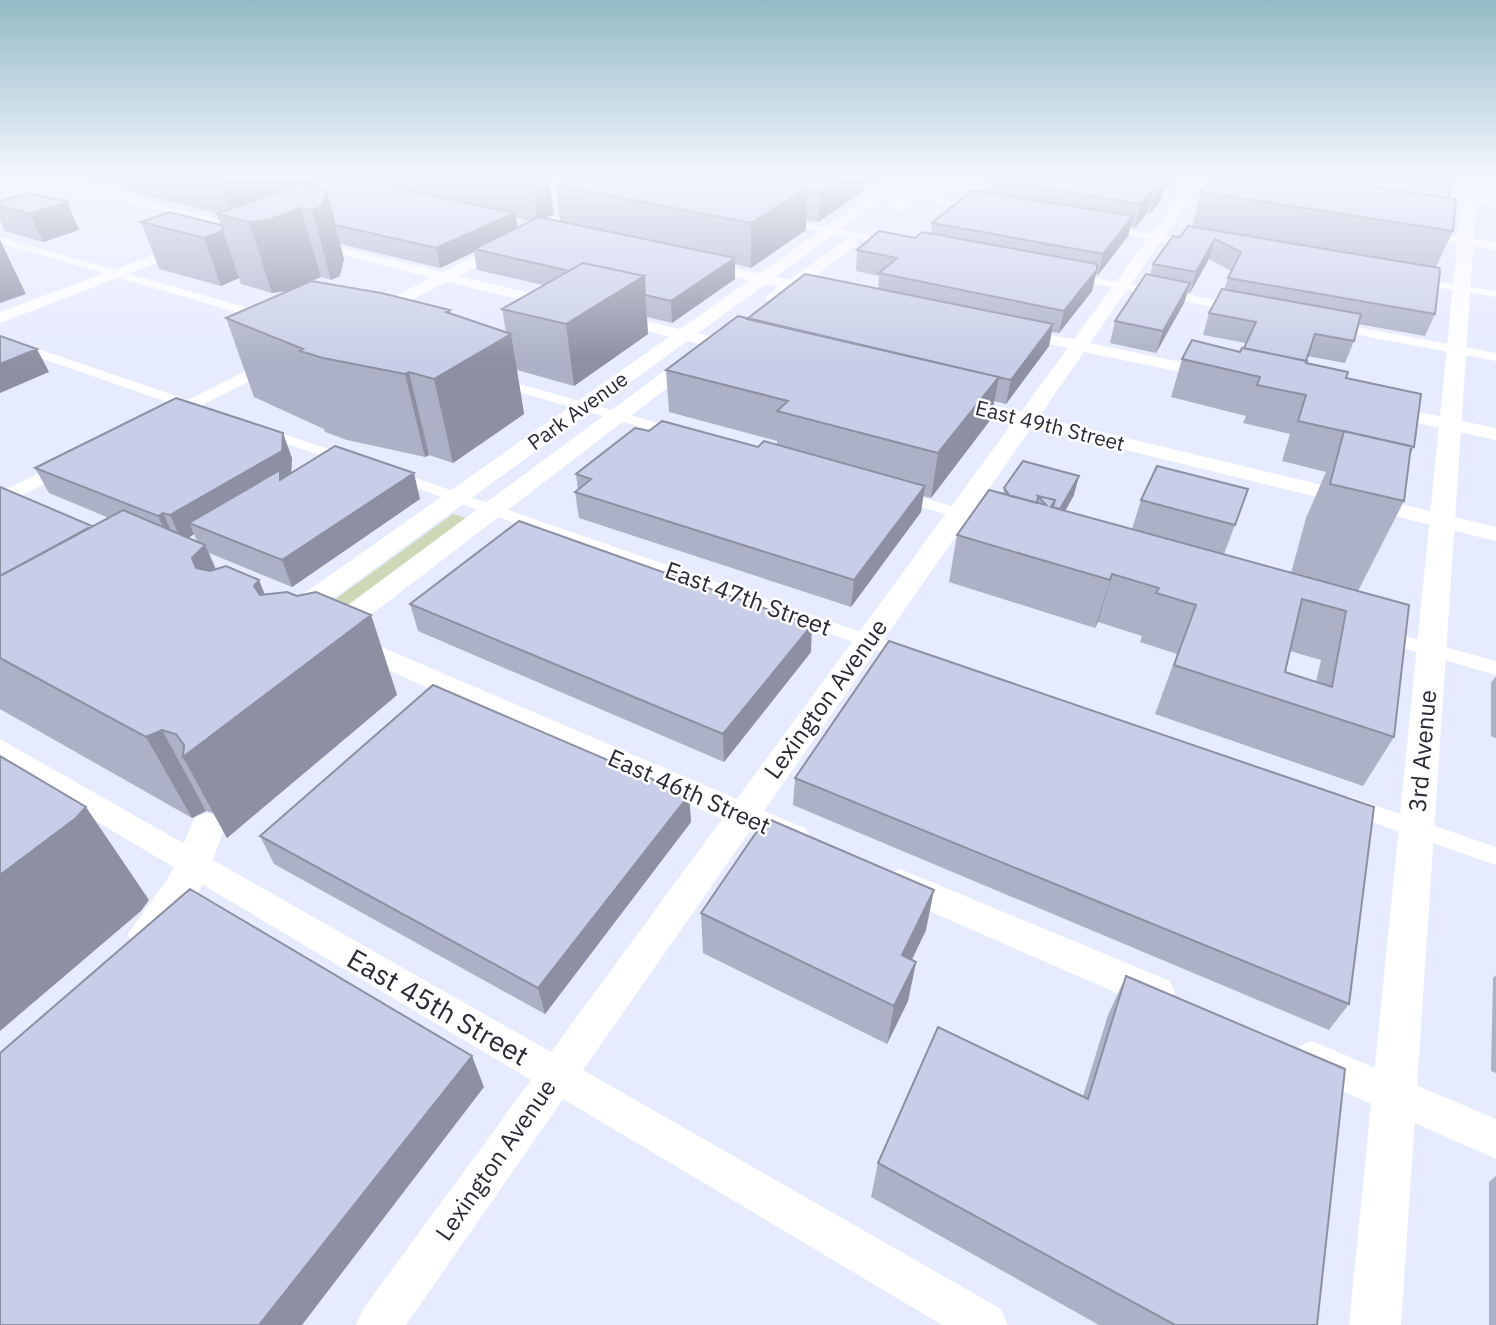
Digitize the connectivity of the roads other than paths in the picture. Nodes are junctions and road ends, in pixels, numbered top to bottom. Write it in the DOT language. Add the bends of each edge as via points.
graph roads {
  1 [pos="209,238"];
  2 [pos="523,238"];
  3 [pos="821,238"];
  4 [pos="855,238"];
  5 [pos="894,238"];
  6 [pos="1155,238"];
  7 [pos="1161,238"];
  8 [pos="1446,238"];
  9 [pos="1466,238"];
  10 [pos="289,239"];
  11 [pos="0,240"];
  12 [pos="1466,241"];
  13 [pos="910,246"];
  14 [pos="1496,246"];
  15 [pos="1212,247"];
  16 [pos="690,262"];
  17 [pos="116,273"];
  18 [pos="1063,275"];
  19 [pos="445,277"];
  20 [pos="764,278"];
  21 [pos="1396,278"];
  22 [pos="792,285"];
  23 [pos="1121,286"];
  24 [pos="1462,289"];
  25 [pos="838,294"];
  26 [pos="1496,294"];
  27 [pos="762,307"];
  28 [pos="1246,310"];
  29 [pos="0,318"];
  30 [pos="1312,322"];
  31 [pos="287,323"];
  32 [pos="352,323"];
  33 [pos="732,330"];
  34 [pos="1002,330"];
  35 [pos="685,335"];
  36 [pos="0,340"];
  37 [pos="715,343"];
  38 [pos="1079,346"];
  39 [pos="1457,350"];
  40 [pos="293,353"];
  41 [pos="758,354"];
  42 [pos="1496,357"];
  43 [pos="485,378"];
  44 [pos="1231,378"];
  45 [pos="945,400"];
  46 [pos="188,404"];
  47 [pos="585,406"];
  48 [pos="1370,407"];
  49 [pos="217,415"];
  50 [pos="619,415"];
  51 [pos="1026,420"];
  52 [pos="244,424"];
  53 [pos="1451,425"];
  54 [pos="140,429"];
  55 [pos="1496,434"];
  56 [pos="700,439"];
  57 [pos="94,452"];
  58 [pos="338,457"];
  59 [pos="317,470"];
  60 [pos="880,491"];
  61 [pos="3,495"];
  62 [pos="458,497"];
  63 [pos="38,506"];
  64 [pos="494,509"];
  65 [pos="960,513"];
  66 [pos="1442,521"];
  67 [pos="996,524"];
  68 [pos="1496,534"];
  69 [pos="271,615"];
  70 [pos="1361,630"];
  71 [pos="334,636"];
  72 [pos="868,642"];
  73 [pos="1432,650"];
  74 [pos="310,660"];
  75 [pos="922,660"];
  76 [pos="1496,668"];
  77 [pos="0,750"];
  78 [pos="1325,797"];
  79 [pos="743,815"];
  80 [pos="207,827"];
  81 [pos="1417,829"];
  82 [pos="825,850"];
  83 [pos="1496,856"];
  84 [pos="876,873"];
  85 [pos="117,961"];
  86 [pos="1193,1008"];
  87 [pos="1280,1046"];
  88 [pos="556,1076"];
  89 [pos="1394,1095"];
  90 [pos="1496,1139"];
  91 [pos="379,1325"];
  92 [pos="985,1325"];
  93 [pos="1375,1325"];
  1 -- 17 [label="main road"];
  2 -- 19 [label="main road"];
  3 -- 20 [label="main road, Park Avenue"];
  4 -- 22 [label="main road"];
  5 -- 13 [label="street"];
  6 -- 23 [label="main road, Lexington Avenue"];
  7 -- 15 [label="street"];
  8 -- 12 [label="main road"];
  9 -- 12 [label="main road, 3rd Avenue"];
  10 -- 19 [label="main road"];
  11 -- 17 [label="street"];
  12 -- 14 [label="main road"];
  12 -- 24 [label="main road, 3rd Avenue"];
  16 -- 20 [label="main road"];
  17 -- 29 [label="main road"];
  17 -- 31 [label="street"];
  18 -- 23 [label="street"];
  19 -- 32 [label="main road"];
  19 -- 35 [label="main road"];
  20 -- 22 [label="main road"];
  20 -- 35 [label="main road, Park Avenue"];
  21 -- 24 [label="street"];
  22 -- 25 [label="main road"];
  22 -- 27 [label="main road"];
  23 -- 28 [label="street"];
  23 -- 38 [label="main road, Lexington Avenue"];
  24 -- 26 [label="street"];
  24 -- 39 [label="main road, 3rd Avenue"];
  30 -- 39 [label="street"];
  33 -- 37 [label="main road, Park Avenue"];
  34 -- 38 [label="main road"];
  35 -- 37 [label="main road"];
  35 -- 47 [label="main road, Park Avenue"];
  36 -- 46 [label="street"];
  37 -- 41 [label="main road"];
  37 -- 50 [label="main road, Park Avenue"];
  38 -- 44 [label="main road"];
  38 -- 51 [label="main road, Lexington Avenue"];
  39 -- 42 [label="street"];
  39 -- 53 [label="main road, 3rd Avenue"];
  40 -- 46 [label="main road"];
  43 -- 47 [label="street"];
  45 -- 51 [label="main road, East 49th Street"];
  46 -- 49 [label="street"];
  46 -- 54 [label="main road"];
  47 -- 50 [label="street"];
  47 -- 62 [label="main road, Park Avenue"];
  48 -- 53 [label="main road"];
  50 -- 56 [label="street"];
  50 -- 64 [label="main road, Park Avenue"];
  51 -- 65 [label="main road, Lexington Avenue"];
  51 -- 66 [label="main road, East 49th Street"];
  52 -- 58 [label="street, East 47th Street"];
  53 -- 55 [label="main road"];
  53 -- 66 [label="main road, 3rd Avenue"];
  57 -- 61 [label="main road"];
  58 -- 59 [label="street"];
  58 -- 62 [label="street, East 47th Street"];
  60 -- 65 [label="street"];
  61 -- 63 [label="main road"];
  62 -- 64 [label="street, East 47th Street"];
  62 -- 69 [label="main road, Park Avenue" via="316,598"];
  64 -- 71 [label="main road, Park Avenue" via="354,614"];
  64 -- 72 [label="street, East 47th Street"];
  65 -- 67 [label="street"];
  65 -- 72 [label="main road, Lexington Avenue"];
  66 -- 68 [label="main road, East 49th Street"];
  66 -- 73 [label="main road, 3rd Avenue"];
  69 -- 71 [label="main road, East 46th Street"];
  70 -- 73 [label="street"];
  71 -- 74 [label="main road, Park Avenue"];
  71 -- 79 [label="main road, East 46th Street"];
  72 -- 75 [label="street, East 47th Street"];
  72 -- 79 [label="main road, Lexington Avenue"];
  73 -- 76 [label="street"];
  73 -- 81 [label="main road, 3rd Avenue"];
  77 -- 88 [label="main road, East 45th Street"];
  78 -- 81 [label="street"];
  79 -- 82 [label="main road, East 46th Street"];
  79 -- 88 [label="main road, Lexington Avenue"];
  80 -- 85 [label="main road" via="187,880 171,907"];
  81 -- 83 [label="street"];
  81 -- 89 [label="main road, 3rd Avenue"];
  84 -- 86 [label="main road"];
  87 -- 89 [label="main road"];
  88 -- 91 [label="main road, Lexington Avenue"];
  88 -- 92 [label="main road, East 45th Street"];
  89 -- 90 [label="main road"];
  89 -- 93 [label="main road, 3rd Avenue"];
}
